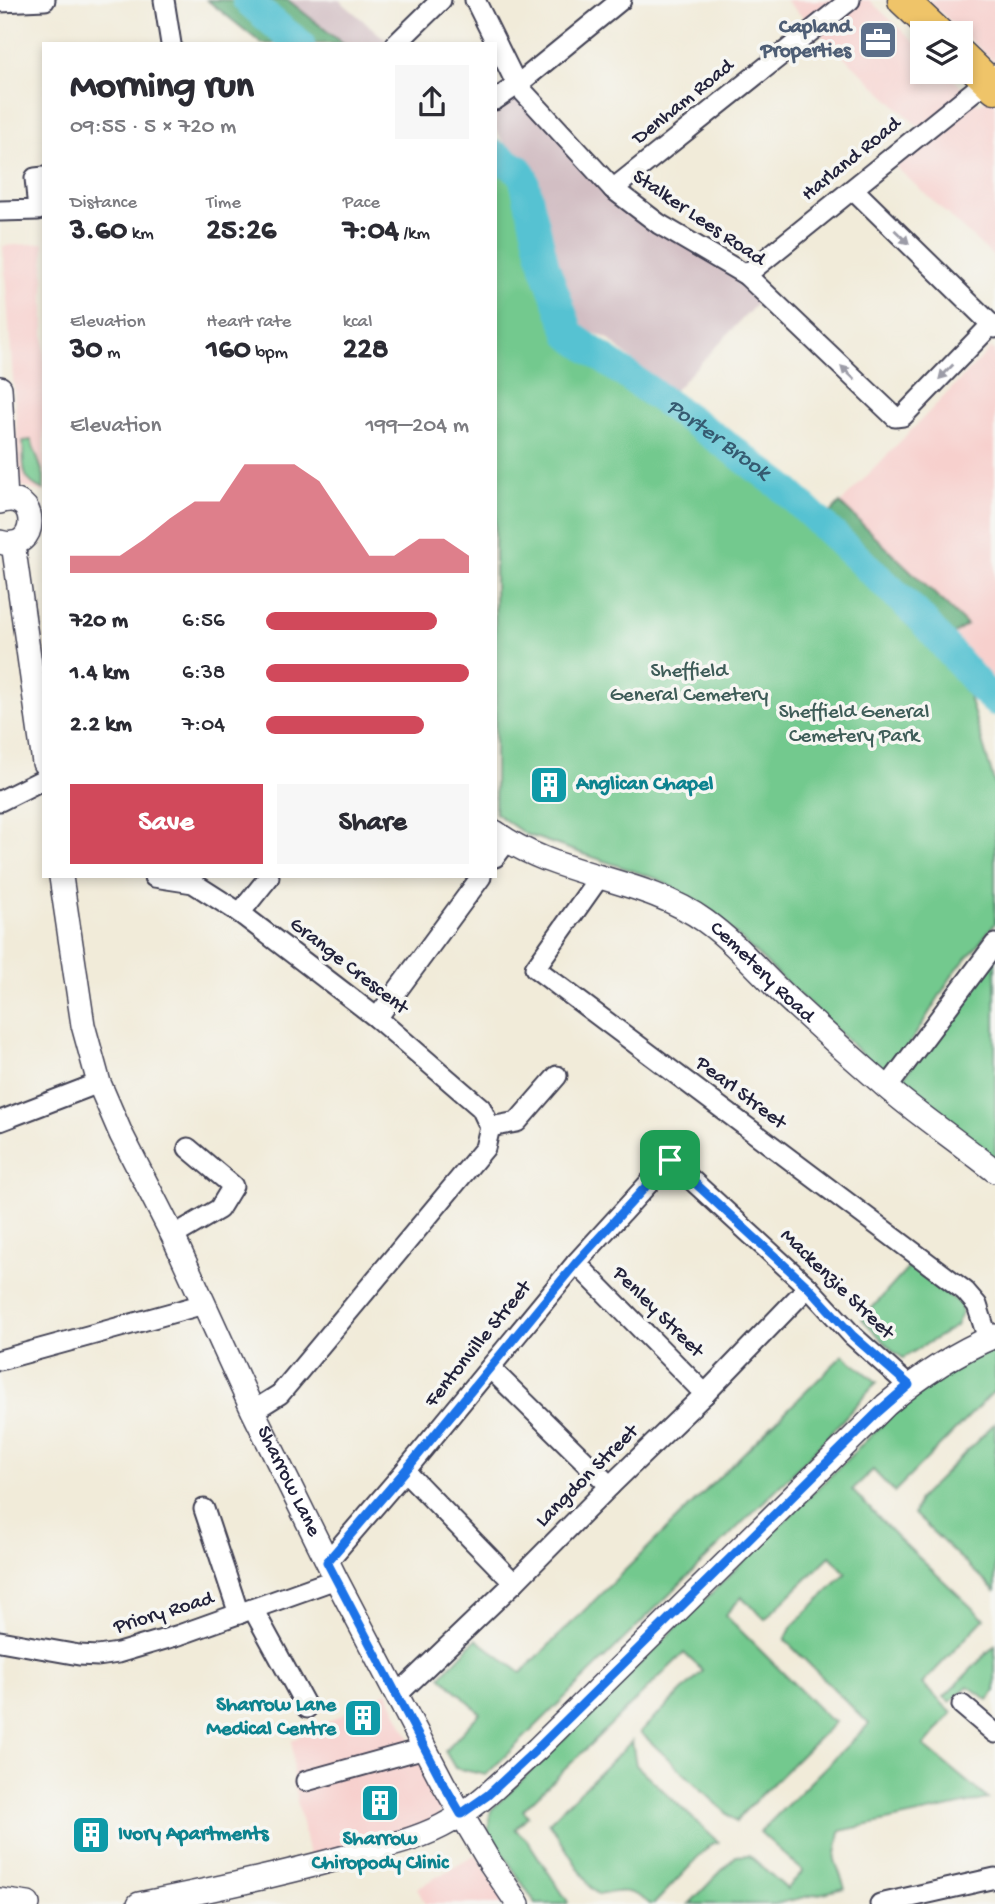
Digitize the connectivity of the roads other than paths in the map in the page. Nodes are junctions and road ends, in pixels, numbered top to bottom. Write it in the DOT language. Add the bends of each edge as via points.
graph roads {
  1 [pos="45,0"];
  2 [pos="164,0"];
  3 [pos="441,0"];
  4 [pos="475,0"];
  5 [pos="621,0"];
  6 [pos="850,0"];
  7 [pos="903,0"];
  8 [pos="0,2"];
  9 [pos="925,21"];
  10 [pos="171,42"];
  11 [pos="398,42"];
  12 [pos="496,42"];
  13 [pos="497,45"];
  14 [pos="973,65"];
  15 [pos="993,81"];
  16 [pos="517,85"];
  17 [pos="497,99"];
  18 [pos="42,177"];
  19 [pos="613,189"];
  20 [pos="853,189"];
  21 [pos="0,211"];
  22 [pos="746,275"];
  23 [pos="993,327"];
  24 [pos="0,388"];
  25 [pos="3,501"];
  26 [pos="37,520"];
  27 [pos="7,543"];
  28 [pos="42,751"];
  29 [pos="42,780"];
  30 [pos="0,801"];
  31 [pos="499,843"];
  32 [pos="600,876"];
  33 [pos="61,878"];
  34 [pos="161,878"];
  35 [pos="269,878"];
  36 [pos="480,878"];
  37 [pos="240,913"];
  38 [pos="995,944"];
  39 [pos="377,1017"];
  40 [pos="557,1076"];
  41 [pos="99,1083"];
  42 [pos="887,1088"];
  43 [pos="0,1121"];
  44 [pos="490,1127"];
  45 [pos="188,1148"];
  46 [pos="670,1160"];
  47 [pos="995,1171"];
  48 [pos="173,1237"];
  49 [pos="576,1263"];
  50 [pos="808,1287"];
  51 [pos="204,1304"];
  52 [pos="992,1337"];
  53 [pos="0,1360"];
  54 [pos="490,1368"];
  55 [pos="909,1385"];
  56 [pos="705,1394"];
  57 [pos="253,1411"];
  58 [pos="405,1471"];
  59 [pos="610,1486"];
  60 [pos="204,1509"];
  61 [pos="332,1570"];
  62 [pos="514,1583"];
  63 [pos="246,1611"];
  64 [pos="0,1641"];
  65 [pos="397,1695"];
  66 [pos="962,1705"];
  67 [pos="307,1708"];
  68 [pos="995,1733"];
  69 [pos="425,1748"];
  70 [pos="306,1781"];
  71 [pos="461,1814"];
  72 [pos="995,1878"];
  73 [pos="0,1900"];
  74 [pos="28,1904"];
  75 [pos="139,1904"];
  76 [pos="518,1904"];
  77 [pos="880,1904"];
  1 -- 8 [label="street"];
  2 -- 10 [label="street"];
  3 -- 11 [label="street"];
  4 -- 12 [label="street, Stalker Lees Road"];
  5 -- 16 [label="street"];
  6 -- 19 [label="street, Denham Road"];
  7 -- 9 [label="main road"];
  13 -- 16 [label="street, Stalker Lees Road"];
  14 -- 15 [label="main road"];
  15 -- 20 [label="street, Harland Road"];
  16 -- 17 [label="street"];
  16 -- 19 [label="street, Stalker Lees Road"];
  18 -- 21 [label="street" via="35,178 38,209"];
  19 -- 22 [label="street, Stalker Lees Road" via="659,224"];
  20 -- 22 [label="street, Harland Road"];
  20 -- 23 [label="street, one-way"];
  23 -- 22 [label="street, Stalker Lees Road, one-way" via="903,416 895,417"];
  24 -- 25 [label="street"];
  25 -- 26 [label="street" via="13,500"];
  26 -- 27 [label="street" via="21,540"];
  27 -- 28 [label="street"];
  29 -- 30 [label="street"];
  31 -- 32 [label="street, Cemetery Road"];
  32 -- 42 [label="street, Cemetery Road" via="652,893 704,920"];
  32 -- 52 [label="street, Pearl Street" via="535,968 965,1291"];
  33 -- 41 [label="street, Sharrow Lane" via="83,1025"];
  34 -- 37 [label="street, Grange Crescent" via="194,883"];
  35 -- 37 [label="street"];
  36 -- 39 [label="street"];
  37 -- 39 [label="street, Grange Crescent"];
  38 -- 42 [label="street"];
  39 -- 44 [label="street, Grange Crescent" via="481,1108"];
  40 -- 44 [label="street" via="517,1122"];
  41 -- 43 [label="street"];
  41 -- 48 [label="street, Sharrow Lane"];
  42 -- 47 [label="street, Cemetery Road"];
  44 -- 57 [label="street" via="485,1148 316,1352 280,1394"];
  45 -- 48 [label="street" via="233,1186 219,1209"];
  46 -- 49 [label="street, Fentonville Street"];
  46 -- 50 [label="street, Mackenzie Street"];
  48 -- 51 [label="street, Sharrow Lane"];
  49 -- 54 [label="street, Fentonville Street"];
  49 -- 56 [label="street, Penley Street"];
  50 -- 55 [label="street, Mackenzie Street" via="853,1336"];
  50 -- 56 [label="street, Langdon Street"];
  51 -- 53 [label="street"];
  51 -- 57 [label="street, Sharrow Lane"];
  52 -- 55 [label="street"];
  54 -- 58 [label="street, Fentonville Street"];
  54 -- 59 [label="street"];
  55 -- 71 [label="street" via="537,1749"];
  56 -- 59 [label="street, Langdon Street"];
  57 -- 61 [label="street, Sharrow Lane"];
  58 -- 61 [label="street, Fentonville Street"];
  58 -- 62 [label="street"];
  59 -- 62 [label="street, Langdon Street"];
  60 -- 63 [label="street"];
  61 -- 63 [label="street, Priory Road"];
  61 -- 65 [label="street, Sharrow Lane"];
  62 -- 65 [label="street, Langdon Street"];
  63 -- 64 [label="street, Priory Road" via="98,1656"];
  63 -- 67 [label="street"];
  65 -- 69 [label="street, Sharrow Lane"];
  66 -- 68 [label="street"];
  69 -- 70 [label="street"];
  69 -- 71 [label="street, Sharrow Lane"];
  71 -- 75 [label="street" via="428,1832 378,1849"];
  71 -- 76 [label="street, Sharrow Lane"];
  72 -- 77 [label="street"];
  73 -- 74 [label="street"];
}
